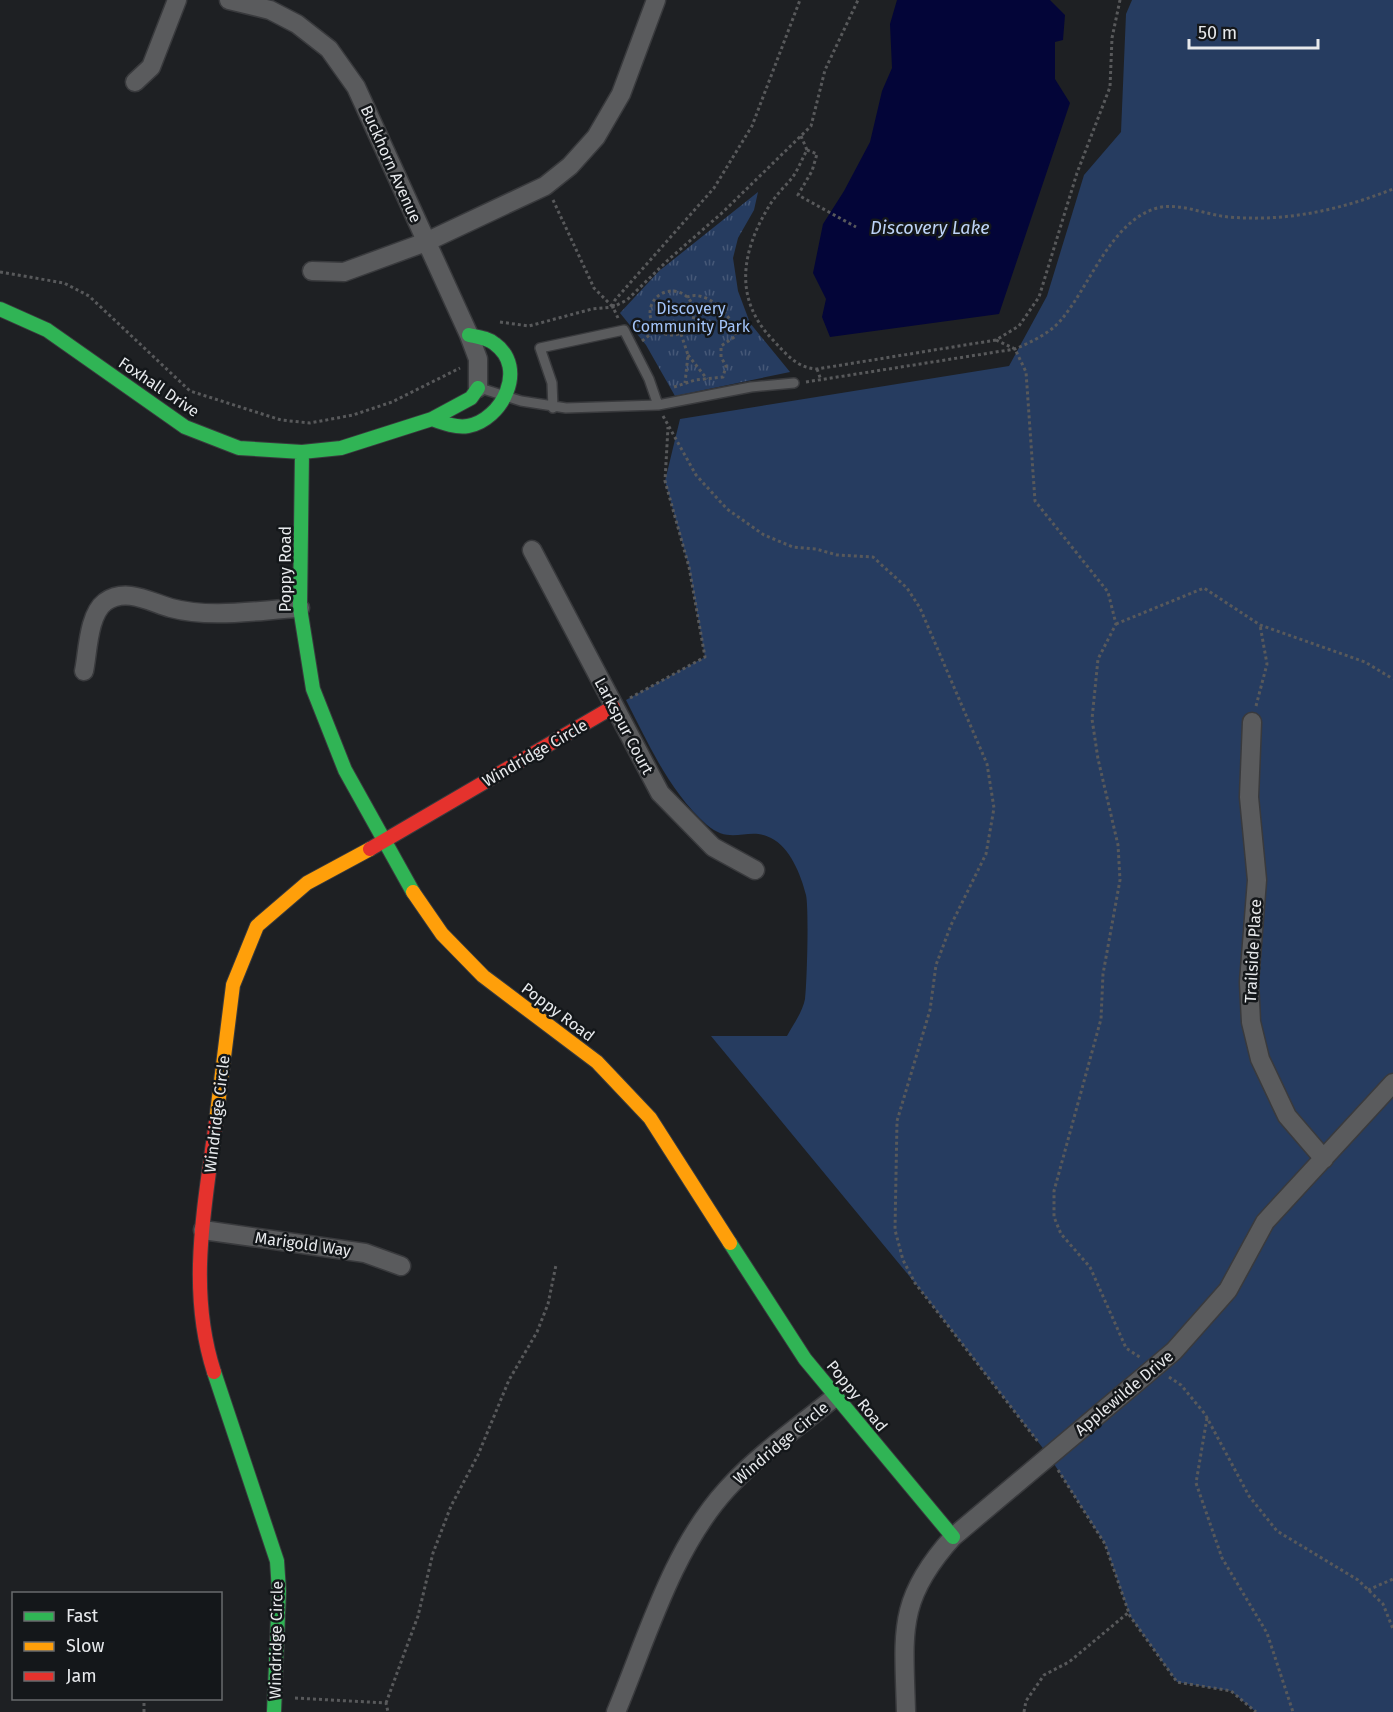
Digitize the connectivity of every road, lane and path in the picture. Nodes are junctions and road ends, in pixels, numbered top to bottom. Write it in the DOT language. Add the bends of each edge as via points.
graph roads {
  1 [pos="177,0"];
  2 [pos="229,0"];
  3 [pos="656,0"];
  4 [pos="800,0"];
  5 [pos="858,0"];
  6 [pos="1120,0"];
  7 [pos="135,82"];
  8 [pos="801,136"];
  9 [pos="807,150"];
  10 [pos="545,186"];
  11 [pos="1393,189"];
  12 [pos="856,227"];
  13 [pos="426,242"];
  14 [pos="312,271"];
  15 [pos="0,272"];
  16 [pos="687,297"];
  17 [pos="613,307"];
  18 [pos="0,309"];
  19 [pos="497,322"];
  20 [pos="657,329"];
  21 [pos="624,330"];
  22 [pos="681,334"];
  23 [pos="469,335"];
  24 [pos="996,340"];
  25 [pos="632,346"];
  26 [pos="1015,350"];
  27 [pos="688,355"];
  28 [pos="478,359"];
  29 [pos="817,369"];
  30 [pos="707,379"];
  31 [pos="820,380"];
  32 [pos="685,383"];
  33 [pos="794,383"];
  34 [pos="478,388"];
  35 [pos="508,396"];
  36 [pos="658,405"];
  37 [pos="554,408"];
  38 [pos="432,419"];
  39 [pos="302,452"];
  40 [pos="532,549"];
  41 [pos="300,608"];
  42 [pos="1116,624"];
  43 [pos="1260,625"];
  44 [pos="84,671"];
  45 [pos="1393,679"];
  46 [pos="620,704"];
  47 [pos="1252,722"];
  48 [pos="384,841"];
  49 [pos="755,870"];
  50 [pos="1393,1083"];
  51 [pos="1324,1159"];
  52 [pos="203,1230"];
  53 [pos="556,1265"];
  54 [pos="401,1266"];
  55 [pos="1155,1367"];
  56 [pos="835,1397"];
  57 [pos="1207,1417"];
  58 [pos="1049,1456"];
  59 [pos="953,1537"];
  60 [pos="1393,1579"];
  61 [pos="1368,1590"];
  62 [pos="1129,1612"];
  63 [pos="1393,1629"];
  64 [pos="291,1698"];
  65 [pos="386,1703"];
  66 [pos="274,1712"];
  67 [pos="388,1712"];
  68 [pos="616,1712"];
  69 [pos="906,1712"];
  70 [pos="1024,1712"];
  71 [pos="1256,1712"];
  72 [pos="1293,1712"];
  1 -- 7 [label="street" via="152,67"];
  2 -- 13 [label="street, Buckhorn Avenue" via="270,10 297,24 329,49 356,87"];
  3 -- 10 [label="street" via="621,93 596,137"];
  4 -- 17 [label="path" via="752,126 714,189 615,300"];
  5 -- 8 [label="path" via="825,70 811,126"];
  6 -- 24 [label="path" via="1112,38 1110,87 1077,173 1039,297 1019,326"];
  8 -- 9 [label="path"];
  8 -- 17 [label="path" via="627,300"];
  9 -- 12 [label="path" via="817,154 798,195"];
  9 -- 29 [label="path" via="793,176 772,201 750,243 745,271 746,290 758,325 800,366"];
  10 -- 13 [label="street"];
  10 -- 17 [label="path" via="594,288"];
  11 -- 26 [label="path" via="1351,206 1308,214 1227,217 1176,207 1156,208 1126,225 1060,321"];
  13 -- 14 [label="street" via="344,272"];
  13 -- 23 [label="street, Buckhorn Avenue"];
  15 -- 28 [label="path" via="64,284 88,296 190,391 281,420 310,423 352,415 392,402"];
  16 -- 20 [label="path" via="670,292 654,301 650,312"];
  16 -- 22 [label="path" via="694,314 690,326"];
  16 -- 30 [label="path" via="694,294 707,300 730,318 735,329 736,336 721,346 726,366 723,377"];
  17 -- 19 [label="path" via="529,326"];
  17 -- 21 [label="path"];
  18 -- 39 [label="street, Foxhall Drive" via="47,330 185,427 239,448"];
  20 -- 22 [label="path" via="668,335"];
  20 -- 25 [label="path"];
  21 -- 25 [label="lane"];
  21 -- 37 [label="lane" via="540,348 552,383"];
  22 -- 27 [label="path"];
  23 -- 28 [label="street, Buckhorn Avenue"];
  23 -- 35 [label="street" via="499,347 507,363"];
  24 -- 26 [label="path"];
  24 -- 29 [label="path"];
  25 -- 36 [label="lane"];
  26 -- 31 [label="path"];
  26 -- 42 [label="path" via="1026,372 1035,501 1108,592"];
  27 -- 30 [label="path"];
  27 -- 32 [label="path"];
  28 -- 34 [label="street, Buckhorn Avenue"];
  29 -- 31 [label="path"];
  30 -- 32 [label="path"];
  31 -- 33 [label="path"];
  32 -- 36 [label="path" via="668,390"];
  33 -- 36 [label="lane"];
  34 -- 35 [label="lane"];
  34 -- 38 [label="street, Foxhall Drive" via="471,398"];
  35 -- 37 [label="lane"];
  35 -- 38 [label="street" via="487,420 471,426 456,427"];
  36 -- 37 [label="lane"];
  38 -- 39 [label="street, Foxhall Drive" via="341,448"];
  39 -- 41 [label="street, Poppy Road"];
  40 -- 46 [label="street, Larkspur Court"];
  41 -- 44 [label="street" via="204,613 134,596 118,596 103,603 93,620"];
  41 -- 48 [label="street, Poppy Road" via="313,689 345,770"];
  42 -- 43 [label="path" via="1204,588"];
  42 -- 55 [label="path" via="1098,660 1092,719 1119,845 1120,880 1103,974 1101,1019 1054,1191 1054,1217 1061,1234 1090,1267 1126,1348"];
  43 -- 45 [label="path" via="1365,662"];
  43 -- 47 [label="path" via="1267,664"];
  46 -- 48 [label="street, Windridge Circle"];
  46 -- 49 [label="street, Larkspur Court" via="660,793 713,847"];
  46 -- 58 [label="path" via="705,657 690,567 665,481 668,426 696,475 727,508 764,535 793,547 873,557 900,580 920,608 987,764 994,808 986,854 936,964 930,1010 897,1121 895,1230 903,1260 915,1283"];
  47 -- 51 [label="street, Trailside Place" via="1249,797 1257,880 1251,1022 1260,1059 1287,1116"];
  48 -- 52 [label="street, Windridge Circle" via="307,883 257,926 233,985"];
  48 -- 56 [label="street, Poppy Road" via="442,934 483,976 597,1062 650,1118 805,1359"];
  50 -- 51 [label="street, Applewilde Drive"];
  51 -- 55 [label="street, Applewilde Drive" via="1265,1222 1228,1290 1174,1352"];
  52 -- 54 [label="street, Marigold Way" via="365,1253"];
  52 -- 66 [label="street, Windridge Circle" via="198,1259 206,1347 277,1561"];
  53 -- 65 [label="path" via="537,1332 509,1380 478,1455 451,1506 433,1553 418,1616"];
  55 -- 57 [label="path" via="1181,1385"];
  55 -- 58 [label="street, Applewilde Drive"];
  56 -- 59 [label="street, Poppy Road"];
  56 -- 68 [label="street, Windridge Circle" via="760,1456 726,1490 685,1547"];
  57 -- 61 [label="path" via="1249,1496 1277,1531"];
  57 -- 72 [label="path" via="1197,1483 1222,1557 1267,1633"];
  58 -- 59 [label="street, Applewilde Drive"];
  58 -- 62 [label="path" via="1105,1544"];
  59 -- 69 [label="street, Applewilde Drive" via="936,1555 913,1594 904,1633"];
  60 -- 61 [label="path"];
  61 -- 63 [label="path" via="1383,1604"];
  62 -- 70 [label="path" via="1069,1662 1044,1675 1026,1701"];
  62 -- 71 [label="path" via="1177,1682 1231,1691"];
  64 -- 65 [label="path"];
  65 -- 67 [label="path"];
}
